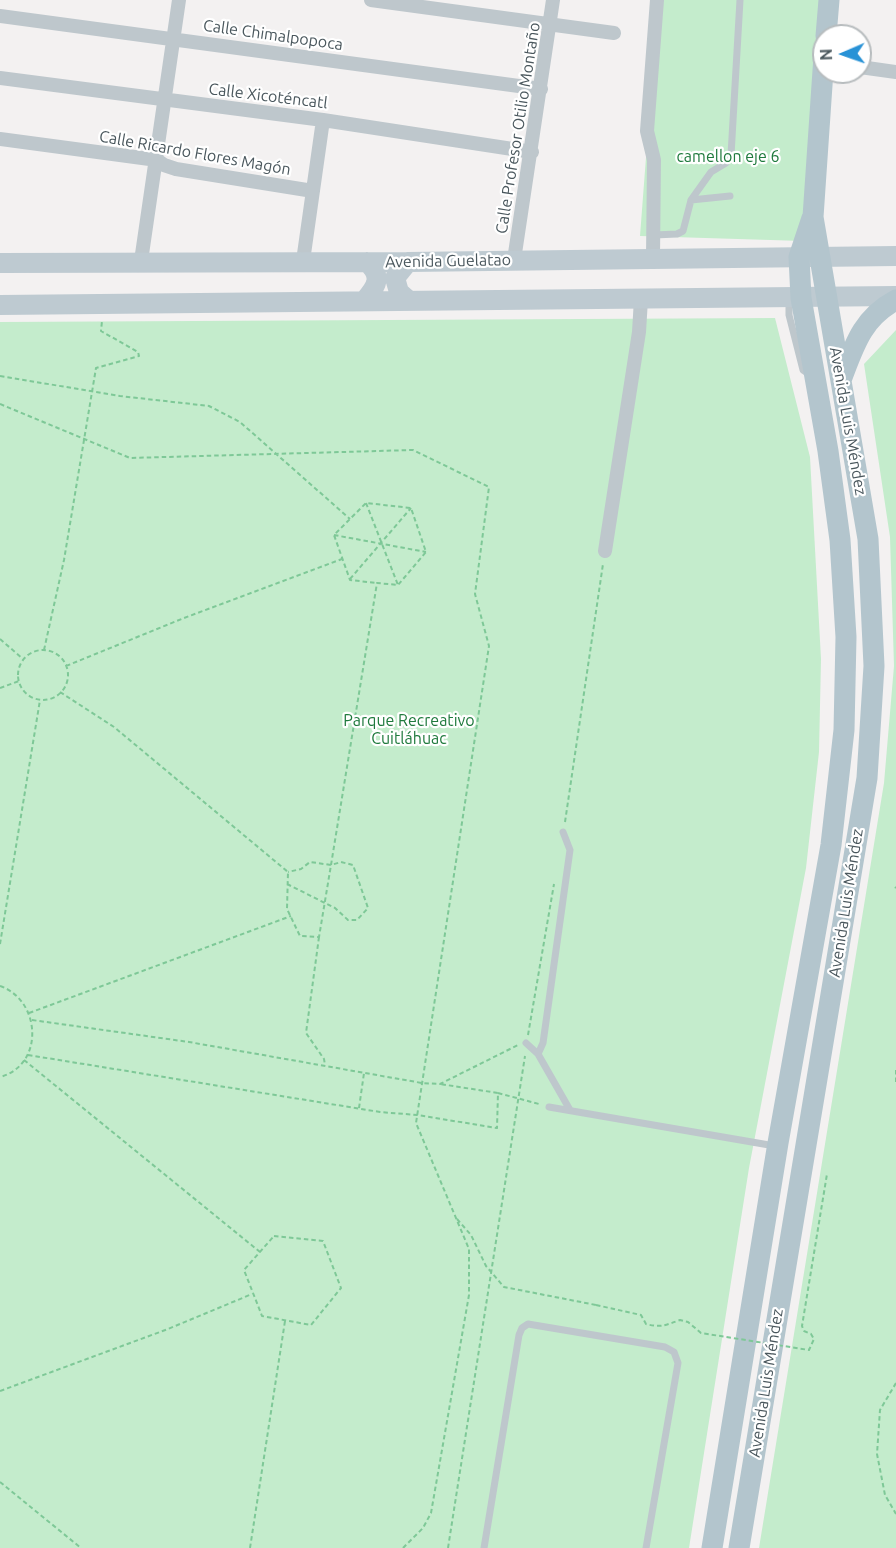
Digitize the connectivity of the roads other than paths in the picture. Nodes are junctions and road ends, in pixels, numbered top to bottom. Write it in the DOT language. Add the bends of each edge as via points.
graph roads {
  1 [pos="179,0"];
  2 [pos="371,0"];
  3 [pos="553,0"];
  4 [pos="657,0"];
  5 [pos="740,0"];
  6 [pos="829,0"];
  7 [pos="0,16"];
  8 [pos="827,24"];
  9 [pos="550,25"];
  10 [pos="614,33"];
  11 [pos="174,38"];
  12 [pos="872,69"];
  13 [pos="896,72"];
  14 [pos="0,78"];
  15 [pos="822,84"];
  16 [pos="541,89"];
  17 [pos="165,100"];
  18 [pos="322,120"];
  19 [pos="0,139"];
  20 [pos="532,152"];
  21 [pos="157,160"];
  22 [pos="313,190"];
  23 [pos="730,196"];
  24 [pos="691,200"];
  25 [pos="654,235"];
  26 [pos="809,256"];
  27 [pos="896,256"];
  28 [pos="653,257"];
  29 [pos="514,260"];
  30 [pos="141,261"];
  31 [pos="303,261"];
  32 [pos="367,262"];
  33 [pos="408,262"];
  34 [pos="0,263"];
  35 [pos="825,297"];
  36 [pos="801,298"];
  37 [pos="896,298"];
  38 [pos="641,299"];
  39 [pos="365,300"];
  40 [pos="408,300"];
  41 [pos="0,305"];
  42 [pos="841,381"];
  43 [pos="605,551"];
  44 [pos="563,832"];
  45 [pos="796,1042"];
  46 [pos="526,1043"];
  47 [pos="822,1047"];
  48 [pos="538,1054"];
  49 [pos="549,1107"];
  50 [pos="784,1108"];
  51 [pos="570,1110"];
  52 [pos="811,1114"];
  53 [pos="777,1146"];
  54 [pos="484,1548"];
  55 [pos="646,1548"];
  56 [pos="712,1548"];
  57 [pos="739,1548"];
  1 -- 11 [label="street"];
  2 -- 9 [label="street"];
  3 -- 9 [label="street, Calle Profesor Otilio Montaño"];
  4 -- 25 [label="street" via="647,131 654,160"];
  5 -- 24 [label="lane" via="731,155 711,172"];
  6 -- 8 [label="main road"];
  7 -- 11 [label="street, Calle Chimalpopoca"];
  9 -- 10 [label="street"];
  9 -- 16 [label="street, Calle Profesor Otilio Montaño"];
  11 -- 16 [label="street, Calle Chimalpopoca"];
  11 -- 17 [label="street"];
  12 -- 13 [label="street"];
  14 -- 17 [label="street, Calle Xicoténcatl"];
  15 -- 26 [label="main road"];
  16 -- 20 [label="street, Calle Profesor Otilio Montaño"];
  17 -- 18 [label="street, Calle Xicoténcatl"];
  17 -- 21 [label="street"];
  18 -- 20 [label="street, Calle Xicoténcatl"];
  18 -- 22 [label="street"];
  19 -- 21 [label="street, Calle Ricardo Flores Magón"];
  20 -- 29 [label="street, Calle Profesor Otilio Montaño"];
  21 -- 22 [label="street, Calle Ricardo Flores Magón" via="176,168"];
  21 -- 30 [label="street"];
  22 -- 31 [label="street"];
  23 -- 24 [label="lane"];
  24 -- 25 [label="lane" via="683,231"];
  25 -- 28 [label="street"];
  26 -- 27 [label="main road, Avenida Guelatao"];
  26 -- 28 [label="main road, Avenida Guelatao"];
  26 -- 35 [label="main road, Avenida Luis Méndez"];
  26 -- 36 [label="main road, Avenida Luis Méndez"];
  28 -- 29 [label="main road, Avenida Guelatao"];
  29 -- 33 [label="main road, Avenida Guelatao"];
  30 -- 31 [label="main road, Avenida Guelatao"];
  30 -- 34 [label="main road, Avenida Guelatao"];
  31 -- 32 [label="main road, Avenida Guelatao"];
  32 -- 33 [label="main road, Avenida Guelatao"];
  32 -- 39 [label="main road" via="378,278"];
  33 -- 40 [label="main road" via="395,278 399,292"];
  35 -- 36 [label="main road"];
  35 -- 37 [label="main road"];
  35 -- 42 [label="main road, Avenida Luis Méndez"];
  36 -- 38 [label="main road"];
  36 -- 45 [label="main road, Avenida Luis Méndez" via="840,540 846,637 844,730 831,845"];
  37 -- 42 [label="main road" via="865,324"];
  38 -- 40 [label="main road"];
  38 -- 43 [label="street"];
  39 -- 40 [label="main road"];
  39 -- 41 [label="main road"];
  42 -- 47 [label="main road, Avenida Luis Méndez" via="868,539 874,666 867,778"];
  44 -- 48 [label="lane" via="570,850 543,1043"];
  45 -- 47 [label="main road"];
  45 -- 50 [label="main road, Avenida Luis Méndez"];
  46 -- 48 [label="lane"];
  47 -- 52 [label="main road, Avenida Luis Méndez"];
  48 -- 51 [label="lane"];
  49 -- 51 [label="lane"];
  50 -- 52 [label="main road"];
  50 -- 53 [label="main road, Avenida Luis Méndez"];
  51 -- 53 [label="lane"];
  52 -- 57 [label="main road, Avenida Luis Méndez"];
  53 -- 56 [label="main road, Avenida Luis Méndez"];
  54 -- 55 [label="lane" via="519,1335 528,1324 665,1347 674,1352 678,1362"];
}
